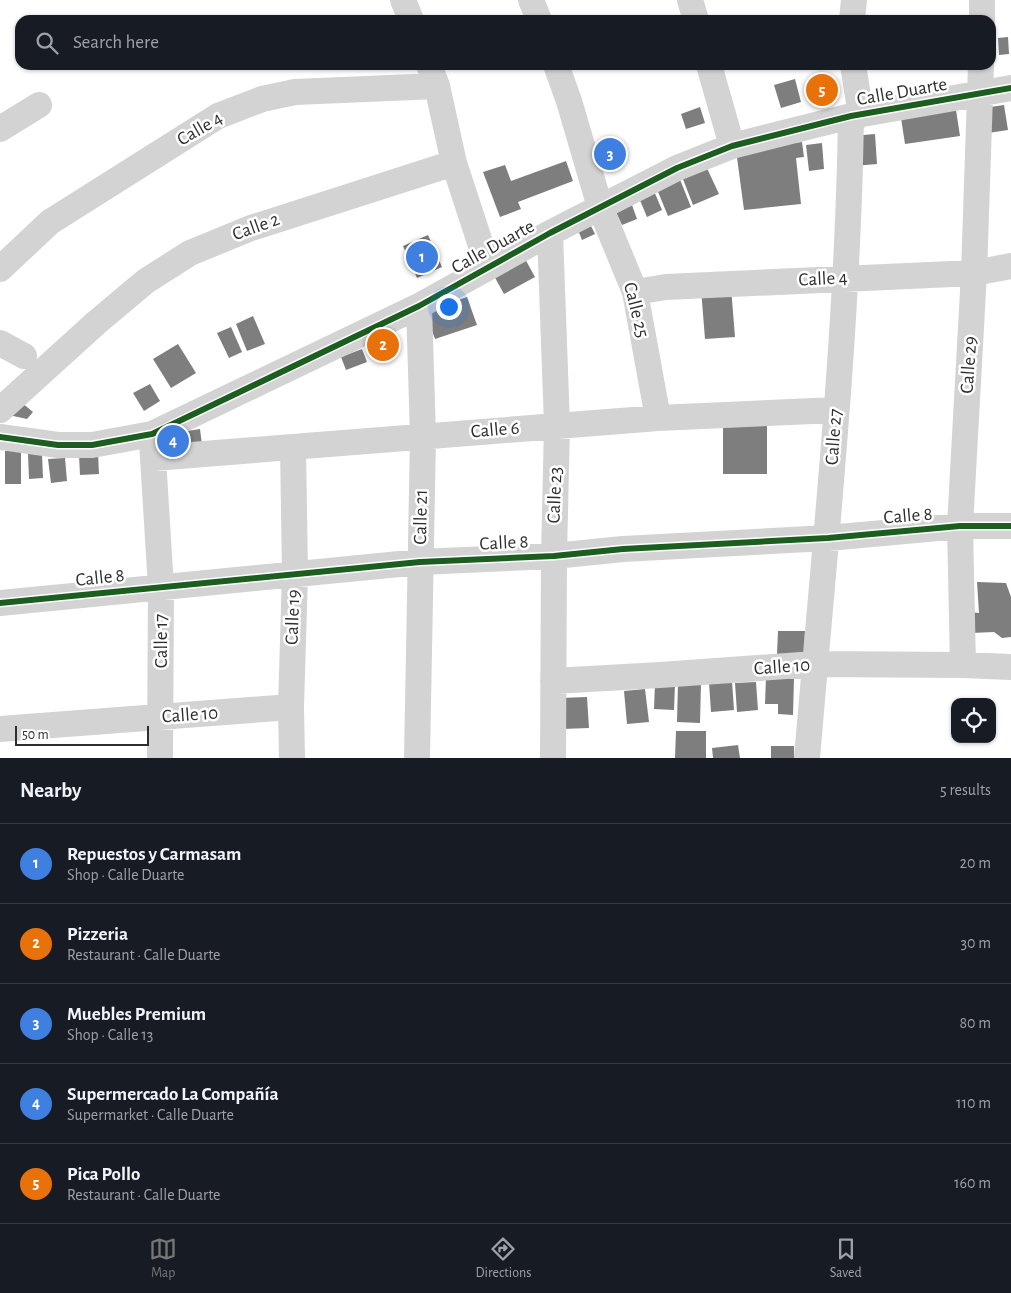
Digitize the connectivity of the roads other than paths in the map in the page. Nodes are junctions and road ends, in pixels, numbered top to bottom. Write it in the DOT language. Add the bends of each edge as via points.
graph roads {
  1 [pos="403,0"];
  2 [pos="531,0"];
  3 [pos="690,0"];
  4 [pos="854,0"];
  5 [pos="982,0"];
  6 [pos="409,15"];
  7 [pos="537,15"];
  8 [pos="694,15"];
  9 [pos="852,15"];
  10 [pos="982,15"];
  11 [pos="558,70"];
  12 [pos="710,70"];
  13 [pos="853,70"];
  14 [pos="981,70"];
  15 [pos="433,75"];
  16 [pos="1011,88"];
  17 [pos="981,93"];
  18 [pos="39,105"];
  19 [pos="856,115"];
  20 [pos="0,129"];
  21 [pos="732,146"];
  22 [pos="454,163"];
  23 [pos="600,207"];
  24 [pos="550,233"];
  25 [pos="1011,266"];
  26 [pos="488,267"];
  27 [pos="0,269"];
  28 [pos="974,273"];
  29 [pos="845,278"];
  30 [pos="635,292"];
  31 [pos="419,306"];
  32 [pos="0,343"];
  33 [pos="24,356"];
  34 [pos="0,410"];
  35 [pos="836,410"];
  36 [pos="658,418"];
  37 [pos="557,426"];
  38 [pos="423,436"];
  39 [pos="0,437"];
  40 [pos="153,446"];
  41 [pos="292,447"];
  42 [pos="960,526"];
  43 [pos="1011,526"];
  44 [pos="828,538"];
  45 [pos="554,556"];
  46 [pos="420,562"];
  47 [pos="295,574"];
  48 [pos="161,588"];
  49 [pos="0,603"];
  50 [pos="815,664"];
  51 [pos="963,665"];
  52 [pos="1011,667"];
  53 [pos="552,680"];
  54 [pos="291,707"];
  55 [pos="161,717"];
  56 [pos="0,729"];
  57 [pos="160,758"];
  58 [pos="292,758"];
  59 [pos="417,758"];
  60 [pos="553,758"];
  61 [pos="807,758"];
  1 -- 6 [label="street"];
  2 -- 7 [label="street"];
  3 -- 8 [label="street"];
  4 -- 9 [label="street"];
  5 -- 10 [label="street"];
  11 -- 23 [label="street, Calle 25"];
  12 -- 21 [label="street"];
  13 -- 19 [label="street, Calle 27"];
  14 -- 17 [label="street, Calle 29"];
  15 -- 22 [label="street"];
  15 -- 27 [label="street, Calle 4" via="295,92 262,99 218,116 50,222"];
  16 -- 17 [label="street, Calle Duarte"];
  17 -- 19 [label="street, Calle Duarte"];
  17 -- 28 [label="street, Calle 29"];
  18 -- 20 [label="street"];
  19 -- 21 [label="street, Calle Duarte"];
  19 -- 29 [label="street, Calle 27"];
  21 -- 23 [label="street, Calle Duarte" via="677,168"];
  22 -- 26 [label="street"];
  22 -- 34 [label="street, Calle 2" via="251,228 190,253 146,281"];
  23 -- 24 [label="street, Calle Duarte"];
  23 -- 30 [label="street, Calle 25"];
  24 -- 26 [label="street, Calle Duarte"];
  24 -- 37 [label="street, Calle 23"];
  25 -- 28 [label="street, Calle 4"];
  26 -- 31 [label="street, Calle Duarte"];
  28 -- 29 [label="street, Calle 4"];
  28 -- 42 [label="street, Calle 29"];
  29 -- 30 [label="street, Calle 4"];
  29 -- 35 [label="street, Calle 27"];
  30 -- 36 [label="street, Calle 25"];
  31 -- 38 [label="street, Calle 21"];
  31 -- 40 [label="street, Calle Duarte"];
  32 -- 33 [label="street"];
  35 -- 36 [label="street, Calle 6"];
  35 -- 44 [label="street, Calle 27"];
  36 -- 37 [label="street, Calle 6"];
  37 -- 38 [label="street, Calle 6"];
  37 -- 45 [label="street, Calle 23"];
  38 -- 41 [label="street, Calle 6"];
  38 -- 46 [label="street, Calle 21"];
  39 -- 40 [label="street, Calle Duarte" via="58,445"];
  40 -- 41 [label="street, Calle 6"];
  40 -- 48 [label="street, Calle 17"];
  41 -- 47 [label="street, Calle 19"];
  42 -- 43 [label="street, Calle 8"];
  42 -- 44 [label="street, Calle 8"];
  42 -- 51 [label="street, Calle 29"];
  44 -- 45 [label="street, Calle 8"];
  44 -- 50 [label="street, Calle 27"];
  45 -- 46 [label="street, Calle 8"];
  45 -- 53 [label="street, Calle 23"];
  46 -- 47 [label="street, Calle 8"];
  46 -- 59 [label="street, Calle 21"];
  47 -- 48 [label="street, Calle 8"];
  47 -- 54 [label="street, Calle 19"];
  48 -- 49 [label="street, Calle 8"];
  48 -- 55 [label="street, Calle 17"];
  50 -- 51 [label="street, Calle 10"];
  50 -- 53 [label="street, Calle 10" via="660,676"];
  50 -- 61 [label="street, Calle 27"];
  51 -- 52 [label="street, Calle 10"];
  53 -- 60 [label="street, Calle 23"];
  54 -- 55 [label="street, Calle 10"];
  54 -- 58 [label="street, Calle 19"];
  55 -- 56 [label="street, Calle 10"];
  55 -- 57 [label="street, Calle 17"];
}
